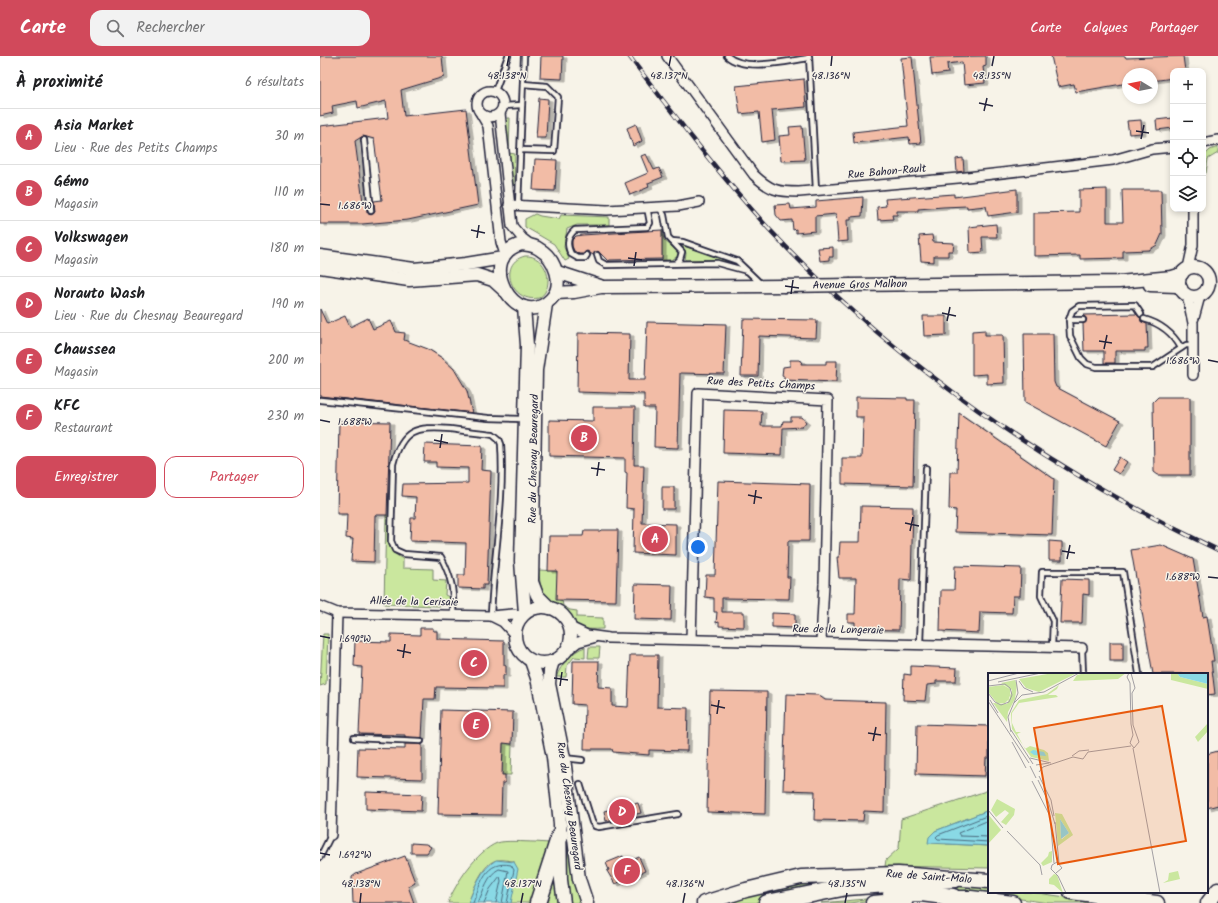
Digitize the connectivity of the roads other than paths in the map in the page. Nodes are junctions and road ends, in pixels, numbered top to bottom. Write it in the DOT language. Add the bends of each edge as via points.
graph roads {
  1 [pos="508,56"];
  2 [pos="524,56"];
  3 [pos="667,56"];
  4 [pos="727,56"];
  5 [pos="809,57"];
  6 [pos="523,84"];
  7 [pos="495,92"];
  8 [pos="522,105"];
  9 [pos="501,110"];
  10 [pos="481,114"];
  11 [pos="364,140"];
  12 [pos="1218,140"];
  13 [pos="1206,143"];
  14 [pos="1170,147"];
  15 [pos="520,150"];
  16 [pos="816,190"];
  17 [pos="699,202"];
  18 [pos="513,205"];
  19 [pos="647,207"];
  20 [pos="659,207"];
  21 [pos="372,211"];
  22 [pos="1193,212"];
  23 [pos="600,228"];
  24 [pos="597,235"];
  25 [pos="672,240"];
  26 [pos="533,246"];
  27 [pos="587,255"];
  28 [pos="597,255"];
  29 [pos="320,256"];
  30 [pos="504,256"];
  31 [pos="677,262"];
  32 [pos="320,267"];
  33 [pos="747,271"];
  34 [pos="1185,271"];
  35 [pos="556,272"];
  36 [pos="1213,275"];
  37 [pos="1119,282"];
  38 [pos="764,286"];
  39 [pos="601,287"];
  40 [pos="505,291"];
  41 [pos="1184,291"];
  42 [pos="1208,291"];
  43 [pos="556,293"];
  44 [pos="546,304"];
  45 [pos="524,307"];
  46 [pos="1141,314"];
  47 [pos="1144,319"];
  48 [pos="1069,320"];
  49 [pos="1083,320"];
  50 [pos="1192,323"];
  51 [pos="1193,344"];
  52 [pos="1181,348"];
  53 [pos="1193,374"];
  54 [pos="320,400"];
  55 [pos="525,419"];
  56 [pos="926,468"];
  57 [pos="320,606"];
  58 [pos="550,608"];
  59 [pos="338,613"];
  60 [pos="523,614"];
  61 [pos="452,615"];
  62 [pos="491,616"];
  63 [pos="570,627"];
  64 [pos="514,634"];
  65 [pos="594,637"];
  66 [pos="691,639"];
  67 [pos="821,641"];
  68 [pos="920,644"];
  69 [pos="1052,647"];
  70 [pos="1082,648"];
  71 [pos="565,652"];
  72 [pos="530,661"];
  73 [pos="553,661"];
  74 [pos="1083,673"];
  75 [pos="1139,673"];
  76 [pos="354,738"];
  77 [pos="421,741"];
  78 [pos="564,758"];
  79 [pos="582,760"];
  80 [pos="580,784"];
  81 [pos="678,814"];
  82 [pos="331,835"];
  83 [pos="560,835"];
  84 [pos="320,857"];
  85 [pos="955,879"];
  86 [pos="988,881"];
  87 [pos="1079,893"];
  88 [pos="953,897"];
  89 [pos="1212,897"];
  90 [pos="538,903"];
  91 [pos="564,903"];
  92 [pos="588,903"];
  93 [pos="704,903"];
  94 [pos="767,903"];
  95 [pos="802,903"];
  96 [pos="873,903"];
  97 [pos="1013,903"];
  98 [pos="1157,903"];
  99 [pos="1196,903"];
  1 -- 7 [label="lane"];
  2 -- 6 [label="lane"];
  3 -- 16 [label="street, Rue Bahon-Rault" via="754,175 777,191"];
  4 -- 5 [label="lane" via="731,60 747,65"];
  5 -- 16 [label="lane"];
  6 -- 8 [label="lane"];
  6 -- 15 [label="lane" via="547,86 558,97 554,151"];
  7 -- 9 [label="street" via="502,99"];
  7 -- 10 [label="street" via="485,92 479,97 477,104"];
  8 -- 9 [label="lane"];
  8 -- 15 [label="lane"];
  9 -- 10 [label="street" via="488,117"];
  9 -- 18 [label="street"];
  10 -- 30 [label="street" via="488,126"];
  11 -- 21 [label="lane"];
  12 -- 13 [label="street"];
  14 -- 16 [label="street, Rue Bahon-Rault" via="1152,149 1113,160 958,178"];
  15 -- 18 [label="lane"];
  17 -- 20 [label="street"];
  18 -- 19 [label="street" via="607,210"];
  18 -- 26 [label="street" via="512,226"];
  19 -- 20 [label="street"];
  19 -- 23 [label="lane" via="650,223 647,227"];
  20 -- 25 [label="lane" via="664,215 668,237"];
  22 -- 34 [label="street" via="1193,245"];
  23 -- 24 [label="lane"];
  23 -- 27 [label="lane" via="585,232 575,230 571,242 574,254 584,258"];
  25 -- 31 [label="lane" via="682,252"];
  25 -- 33 [label="lane" via="733,260 742,264"];
  26 -- 30 [label="main road" via="516,246"];
  26 -- 35 [label="main road" via="545,253"];
  28 -- 31 [label="lane" via="599,261 606,265"];
  29 -- 30 [label="main road" via="414,268 466,264"];
  30 -- 40 [label="main road" via="500,274"];
  31 -- 33 [label="lane" via="717,263"];
  32 -- 40 [label="main road" via="416,280 477,275 493,280"];
  33 -- 38 [label="lane"];
  34 -- 36 [label="main road" via="1196,267"];
  34 -- 37 [label="main road, Avenue Gros Malhon" via="1172,277"];
  34 -- 41 [label="main road" via="1180,281"];
  35 -- 39 [label="main road, Avenue Gros Malhon"];
  35 -- 43 [label="main road"];
  36 -- 42 [label="main road"];
  37 -- 38 [label="main road, Avenue Gros Malhon, bridge"];
  37 -- 41 [label="main road, Avenue Gros Malhon" via="1177,286"];
  38 -- 39 [label="main road, Avenue Gros Malhon"];
  39 -- 43 [label="main road, Avenue Gros Malhon"];
  40 -- 45 [label="main road"];
  41 -- 42 [label="main road, Avenue Gros Malhon"];
  41 -- 50 [label="street"];
  42 -- 50 [label="street"];
  43 -- 44 [label="main road"];
  44 -- 45 [label="main road" via="534,308"];
  44 -- 58 [label="main road, Rue du Chesnay Beauregard" via="536,370 532,582 537,596"];
  45 -- 55 [label="main road, Rue du Chesnay Beauregard" via="527,345"];
  46 -- 48 [label="lane" via="1135,305 1079,306 1072,311"];
  47 -- 52 [label="lane" via="1155,322 1176,339"];
  48 -- 49 [label="lane"];
  48 -- 52 [label="lane" via="1070,336 1081,358 1087,364 1096,367 1153,367"];
  50 -- 51 [label="street"];
  51 -- 52 [label="lane"];
  51 -- 53 [label="street"];
  54 -- 55 [label="lane" via="488,418"];
  55 -- 60 [label="main road, Rue du Chesnay Beauregard" via="521,544"];
  56 -- 68 [label="lane"];
  57 -- 59 [label="street, Allée de la Cerisaie"];
  58 -- 60 [label="main road" via="537,607"];
  58 -- 63 [label="main road" via="562,615"];
  59 -- 61 [label="street, Allée de la Cerisaie"];
  59 -- 82 [label="street"];
  60 -- 62 [label="street, Allée de la Cerisaie"];
  60 -- 64 [label="main road" via="516,624"];
  61 -- 62 [label="street, Allée de la Cerisaie"];
  61 -- 62 [label="lane" via="454,595 450,574 441,557 404,554 395,550 391,541 393,464 396,452 409,434 428,427 493,434 501,444 498,543 492,582"];
  62 -- 64 [label="street" via="503,622"];
  63 -- 65 [label="street, Rue de la Longeraie"];
  63 -- 71 [label="main road" via="571,635"];
  64 -- 72 [label="main road" via="518,650"];
  65 -- 66 [label="street, Rue de la Longeraie"];
  65 -- 71 [label="street, Rue de la Longeraie" via="578,642"];
  66 -- 67 [label="street, Rue de la Longeraie"];
  66 -- 67 [label="street, Rue des Petits Champs" via="698,393 828,400"];
  67 -- 68 [label="street, Rue de la Longeraie"];
  68 -- 69 [label="street, Rue de la Longeraie"];
  69 -- 70 [label="street, Rue de la Longeraie"];
  69 -- 75 [label="lane" via="1053,621 1041,596 1042,572 1123,572"];
  70 -- 74 [label="lane"];
  71 -- 73 [label="main road"];
  72 -- 73 [label="main road" via="542,664"];
  72 -- 83 [label="main road, Rue du Chesnay Beauregard" via="537,678 553,757"];
  73 -- 78 [label="main road, Rue du Chesnay Beauregard" via="549,684"];
  76 -- 77 [label="lane"];
  78 -- 79 [label="lane"];
  78 -- 92 [label="main road, Rue du Chesnay Beauregard" via="576,857 582,889"];
  80 -- 81 [label="lane" via="592,822 599,827"];
  82 -- 84 [label="lane"];
  83 -- 90 [label="highway"];
  83 -- 91 [label="main road, Rue du Chesnay Beauregard"];
  85 -- 86 [label="main road, Rue de Saint-Malo"];
  85 -- 93 [label="main road, Rue de Saint-Malo" via="898,874 801,877"];
  85 -- 94 [label="highway" via="847,887"];
  87 -- 98 [label="main road"];
  88 -- 95 [label="highway" via="899,893 848,896"];
  88 -- 96 [label="main road, Rue de Saint-Malo"];
  88 -- 97 [label="main road, Rue de Saint-Malo"];
  89 -- 99 [label="main road"];
}
